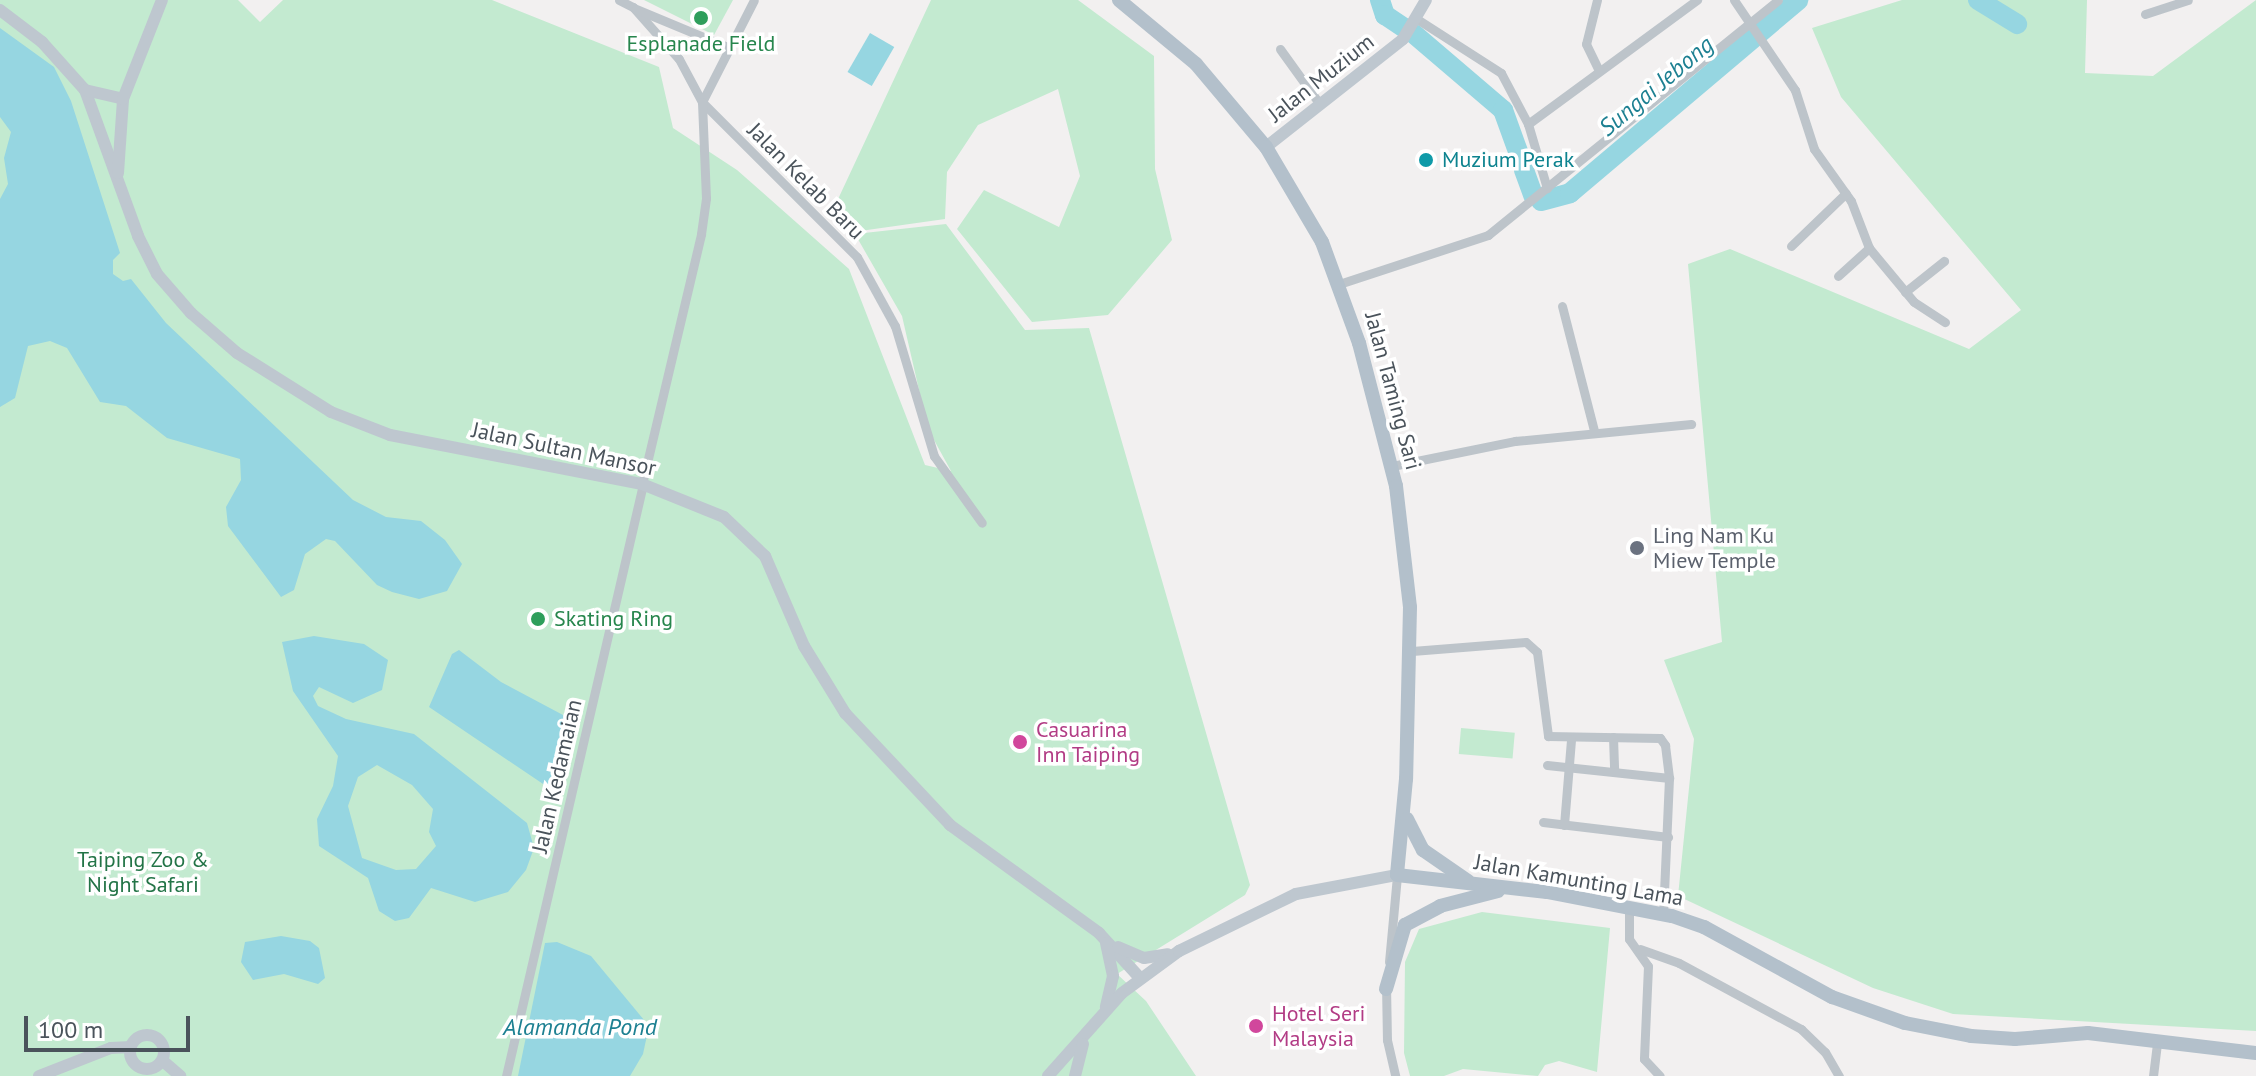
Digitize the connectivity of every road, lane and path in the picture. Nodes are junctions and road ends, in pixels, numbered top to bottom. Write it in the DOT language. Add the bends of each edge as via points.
graph roads {
  1 [pos="162,0"];
  2 [pos="619,0"];
  3 [pos="754,0"];
  4 [pos="1119,0"];
  5 [pos="1426,0"];
  6 [pos="1597,0"];
  7 [pos="1697,0"];
  8 [pos="1734,0"];
  9 [pos="1778,0"];
  10 [pos="2188,0"];
  11 [pos="633,7"];
  12 [pos="0,10"];
  13 [pos="2145,14"];
  14 [pos="1417,19"];
  15 [pos="1748,21"];
  16 [pos="730,48"];
  17 [pos="1280,49"];
  18 [pos="1598,69"];
  19 [pos="85,90"];
  20 [pos="123,99"];
  21 [pos="702,102"];
  22 [pos="1319,103"];
  23 [pos="1528,124"];
  24 [pos="1266,147"];
  25 [pos="118,181"];
  26 [pos="1547,188"];
  27 [pos="1846,193"];
  28 [pos="1791,246"];
  29 [pos="1869,248"];
  30 [pos="1944,261"];
  31 [pos="1838,276"];
  32 [pos="1339,284"];
  33 [pos="1905,292"];
  34 [pos="1562,306"];
  35 [pos="1945,322"];
  36 [pos="1691,424"];
  37 [pos="1594,431"];
  38 [pos="1392,466"];
  39 [pos="643,484"];
  40 [pos="982,523"];
  41 [pos="1412,651"];
  42 [pos="1613,737"];
  43 [pos="1571,739"];
  44 [pos="1547,765"];
  45 [pos="1570,768"];
  46 [pos="1614,772"];
  47 [pos="1669,778"];
  48 [pos="1404,807"];
  49 [pos="1543,822"];
  50 [pos="1564,825"];
  51 [pos="1668,837"];
  52 [pos="1397,875"];
  53 [pos="1471,883"];
  54 [pos="1515,888"];
  55 [pos="1629,908"];
  56 [pos="1663,914"];
  57 [pos="1104,937"];
  58 [pos="1640,949"];
  59 [pos="1179,951"];
  60 [pos="1139,977"];
  61 [pos="1386,989"];
  62 [pos="1103,1014"];
  63 [pos="1085,1038"];
  64 [pos="2157,1043"];
  65 [pos="131,1047"];
  66 [pos="2256,1053"];
  67 [pos="163,1061"];
  68 [pos="39,1076"];
  69 [pos="180,1076"];
  70 [pos="506,1076"];
  71 [pos="1048,1076"];
  72 [pos="1075,1076"];
  73 [pos="1395,1076"];
  74 [pos="1660,1076"];
  75 [pos="1839,1076"];
  76 [pos="2153,1076"];
  1 -- 20 [label="street, Jalan Sultan Mansor"];
  2 -- 11 [label="street"];
  3 -- 16 [label="street"];
  4 -- 24 [label="main road, Jalan Taming Sari" via="1196,64"];
  5 -- 14 [label="street, Jalan Muzium"];
  6 -- 18 [label="street" via="1586,44"];
  7 -- 18 [label="street"];
  8 -- 15 [label="street"];
  9 -- 15 [label="street"];
  10 -- 13 [label="street"];
  11 -- 16 [label="street"];
  11 -- 21 [label="street" via="684,67"];
  12 -- 19 [label="street" via="42,42"];
  14 -- 22 [label="street, Jalan Muzium" via="1403,39"];
  14 -- 23 [label="street" via="1501,73"];
  15 -- 26 [label="street"];
  15 -- 27 [label="street" via="1795,90 1814,149"];
  16 -- 21 [label="street"];
  17 -- 22 [label="street"];
  18 -- 23 [label="street"];
  19 -- 20 [label="street"];
  19 -- 25 [label="street"];
  20 -- 25 [label="street, Jalan Sultan Mansor"];
  21 -- 39 [label="street, Jalan Kedamaian" via="706,198 701,234"];
  21 -- 40 [label="street, Jalan Kelab Baru" via="857,257 895,326 934,456"];
  22 -- 24 [label="street, Jalan Muzium"];
  23 -- 26 [label="street"];
  24 -- 32 [label="main road, Jalan Taming Sari" via="1306,212"];
  25 -- 39 [label="street, Jalan Sultan Mansor" via="141,242 176,297 237,353 286,388 390,435"];
  26 -- 32 [label="street" via="1478,241"];
  27 -- 28 [label="street"];
  27 -- 29 [label="street"];
  29 -- 31 [label="street"];
  29 -- 33 [label="street"];
  30 -- 33 [label="street"];
  32 -- 38 [label="main road, Jalan Taming Sari"];
  33 -- 35 [label="street"];
  34 -- 37 [label="street"];
  36 -- 37 [label="street"];
  37 -- 38 [label="street"];
  38 -- 41 [label="main road, Jalan Taming Sari" via="1406,556"];
  39 -- 57 [label="street, Jalan Sultan Mansor" via="700,504 745,533 765,556 804,646 845,713 950,825"];
  39 -- 70 [label="street, Jalan Kedamaian"];
  41 -- 43 [label="street" via="1526,642 1537,652 1548,736"];
  41 -- 48 [label="main road, Jalan Taming Sari"];
  42 -- 43 [label="street"];
  42 -- 46 [label="street"];
  42 -- 47 [label="street" via="1660,738"];
  43 -- 45 [label="street"];
  44 -- 45 [label="street"];
  45 -- 46 [label="street"];
  45 -- 50 [label="street"];
  46 -- 47 [label="street"];
  47 -- 51 [label="street"];
  48 -- 52 [label="main road, Jalan Taming Sari"];
  48 -- 53 [label="main road" via="1410,834 1423,850"];
  49 -- 50 [label="street"];
  50 -- 51 [label="street"];
  51 -- 56 [label="street"];
  52 -- 53 [label="main road, Jalan Kamunting Lama"];
  52 -- 59 [label="street" via="1296,894"];
  52 -- 61 [label="street"];
  53 -- 54 [label="main road, Jalan Kamunting Lama"];
  54 -- 55 [label="main road, Jalan Kamunting Lama"];
  54 -- 61 [label="main road" via="1416,916 1398,938"];
  55 -- 56 [label="main road, Jalan Kamunting Lama"];
  55 -- 58 [label="street" via="1627,933"];
  56 -- 64 [label="main road, Jalan Kamunting Lama" via="1704,927 1832,997 1905,1023 2015,1039 2088,1033"];
  57 -- 59 [label="street" via="1144,958"];
  57 -- 60 [label="street"];
  57 -- 62 [label="street" via="1113,976"];
  58 -- 74 [label="street" via="1649,978 1644,1059"];
  58 -- 75 [label="street" via="1679,963 1801,1029 1825,1052"];
  59 -- 60 [label="street"];
  60 -- 62 [label="street"];
  61 -- 73 [label="street"];
  62 -- 63 [label="street"];
  63 -- 71 [label="street"];
  63 -- 72 [label="street"];
  64 -- 66 [label="main road, Jalan Kamunting Lama"];
  64 -- 76 [label="street"];
  65 -- 67 [label="street" via="134,1063 143,1069"];
  65 -- 67 [label="street" via="141,1036 156,1036 165,1050"];
  65 -- 68 [label="street" via="101,1051"];
  67 -- 69 [label="street"];
}
